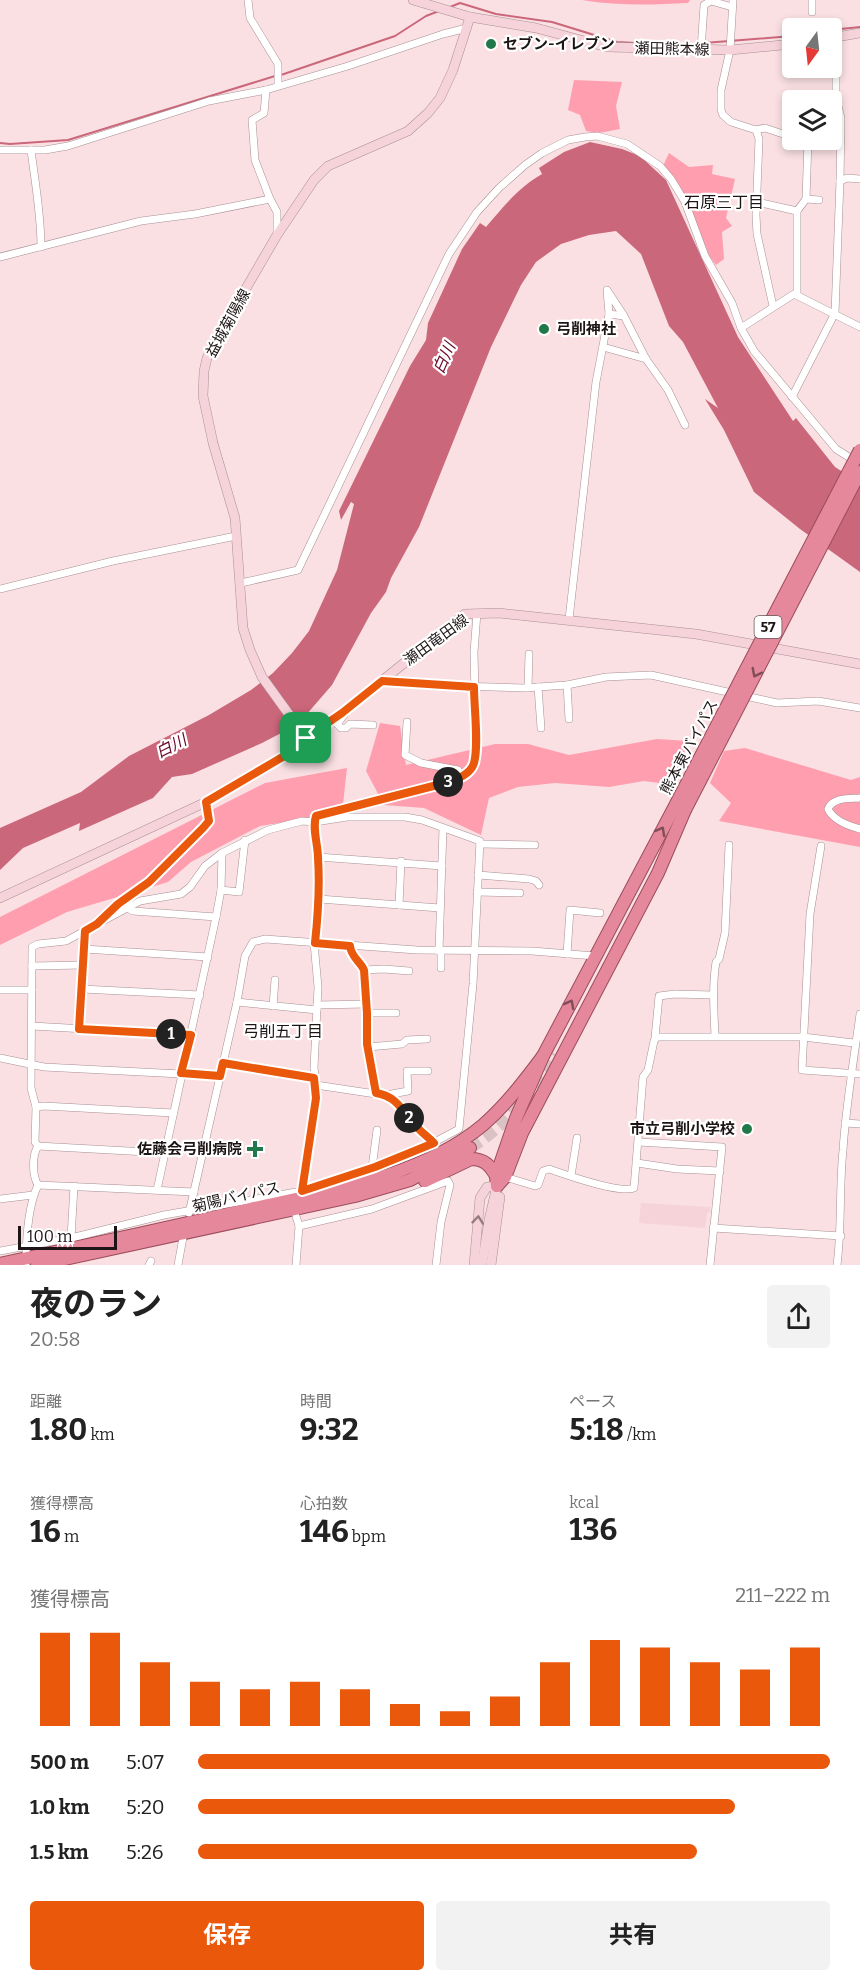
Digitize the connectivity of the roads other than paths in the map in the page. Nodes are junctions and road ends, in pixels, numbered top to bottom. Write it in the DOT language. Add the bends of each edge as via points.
graph roads {
  1 [pos="248,0"];
  2 [pos="414,0"];
  3 [pos="812,0"];
  4 [pos="732,3"];
  5 [pos="812,12"];
  6 [pos="470,17"];
  7 [pos="467,28"];
  8 [pos="860,33"];
  9 [pos="842,36"];
  10 [pos="782,44"];
  11 [pos="730,45"];
  12 [pos="701,49"];
  13 [pos="278,85"];
  14 [pos="266,90"];
  15 [pos="756,130"];
  16 [pos="782,134"];
  17 [pos="0,150"];
  18 [pos="31,150"];
  19 [pos="807,150"];
  20 [pos="840,150"];
  21 [pos="860,179"];
  22 [pos="840,180"];
  23 [pos="806,199"];
  24 [pos="270,200"];
  25 [pos="819,200"];
  26 [pos="757,202"];
  27 [pos="796,211"];
  28 [pos="277,235"];
  29 [pos="41,247"];
  30 [pos="0,257"];
  31 [pos="797,295"];
  32 [pos="773,306"];
  33 [pos="609,314"];
  34 [pos="835,314"];
  35 [pos="624,315"];
  36 [pos="860,327"];
  37 [pos="741,328"];
  38 [pos="603,347"];
  39 [pos="646,359"];
  40 [pos="792,397"];
  41 [pos="685,425"];
  42 [pos="860,450"];
  43 [pos="860,463"];
  44 [pos="860,472"];
  45 [pos="236,536"];
  46 [pos="241,583"];
  47 [pos="0,589"];
  48 [pos="477,613"];
  49 [pos="569,619"];
  50 [pos="529,654"];
  51 [pos="860,664"];
  52 [pos="396,672"];
  53 [pos="383,681"];
  54 [pos="567,685"];
  55 [pos="474,687"];
  56 [pos="538,687"];
  57 [pos="528,688"];
  58 [pos="860,708"];
  59 [pos="569,718"];
  60 [pos="407,722"];
  61 [pos="373,725"];
  62 [pos="541,728"];
  63 [pos="306,738"];
  64 [pos="462,777"];
  65 [pos="860,798"];
  66 [pos="206,802"];
  67 [pos="680,807"];
  68 [pos="315,822"];
  69 [pos="443,828"];
  70 [pos="860,829"];
  71 [pos="245,840"];
  72 [pos="480,844"];
  73 [pos="535,845"];
  74 [pos="729,845"];
  75 [pos="821,846"];
  76 [pos="222,853"];
  77 [pos="318,857"];
  78 [pos="401,861"];
  79 [pos="442,866"];
  80 [pos="478,875"];
  81 [pos="539,885"];
  82 [pos="221,890"];
  83 [pos="477,892"];
  84 [pos="520,893"];
  85 [pos="0,898"];
  86 [pos="319,899"];
  87 [pos="399,905"];
  88 [pos="127,908"];
  89 [pos="440,908"];
  90 [pos="600,913"];
  91 [pos="216,917"];
  92 [pos="97,924"];
  93 [pos="85,931"];
  94 [pos="315,943"];
  95 [pos="350,946"];
  96 [pos="84,950"];
  97 [pos="440,951"];
  98 [pos="474,951"];
  99 [pos="567,954"];
  100 [pos="595,956"];
  101 [pos="208,957"];
  102 [pos="83,965"];
  103 [pos="32,966"];
  104 [pos="441,968"];
  105 [pos="364,970"];
  106 [pos="409,971"];
  107 [pos="275,980"];
  108 [pos="82,989"];
  109 [pos="0,990"];
  110 [pos="32,990"];
  111 [pos="200,995"];
  112 [pos="713,995"];
  113 [pos="237,1002"];
  114 [pos="273,1006"];
  115 [pos="317,1007"];
  116 [pos="367,1009"];
  117 [pos="396,1013"];
  118 [pos="860,1014"];
  119 [pos="32,1026"];
  120 [pos="79,1029"];
  121 [pos="191,1035"];
  122 [pos="859,1035"];
  123 [pos="715,1036"];
  124 [pos="803,1037"];
  125 [pos="655,1038"];
  126 [pos="427,1039"];
  127 [pos="854,1043"];
  128 [pos="368,1047"];
  129 [pos="551,1055"];
  130 [pos="0,1058"];
  131 [pos="223,1063"];
  132 [pos="31,1064"];
  133 [pos="428,1071"];
  134 [pos="181,1073"];
  135 [pos="851,1074"];
  136 [pos="860,1074"];
  137 [pos="220,1076"];
  138 [pos="315,1082"];
  139 [pos="376,1093"];
  140 [pos="386,1095"];
  141 [pos="522,1105"];
  142 [pos="36,1107"];
  143 [pos="500,1108"];
  144 [pos="173,1113"];
  145 [pos="528,1121"];
  146 [pos="845,1123"];
  147 [pos="860,1124"];
  148 [pos="376,1130"];
  149 [pos="577,1137"];
  150 [pos="639,1142"];
  151 [pos="434,1143"];
  152 [pos="38,1146"];
  153 [pos="470,1148"];
  154 [pos="165,1153"];
  155 [pos="637,1163"];
  156 [pos="372,1168"];
  157 [pos="720,1171"];
  158 [pos="571,1176"];
  159 [pos="499,1180"];
  160 [pos="38,1185"];
  161 [pos="74,1186"];
  162 [pos="157,1190"];
  163 [pos="302,1191"];
  164 [pos="194,1192"];
  165 [pos="33,1195"];
  166 [pos="0,1199"];
  167 [pos="189,1211"];
  168 [pos="297,1221"];
  169 [pos="234,1223"];
  170 [pos="713,1228"];
  171 [pos="185,1229"];
  172 [pos="841,1236"];
  173 [pos="71,1238"];
  174 [pos="27,1245"];
  175 [pos="0,1251"];
  176 [pos="30,1263"];
  177 [pos="0,1264"];
  178 [pos="178,1265"];
  179 [pos="296,1265"];
  180 [pos="436,1265"];
  181 [pos="474,1265"];
  182 [pos="482,1265"];
  183 [pos="491,1265"];
  184 [pos="710,1265"];
  185 [pos="716,1265"];
  186 [pos="837,1265"];
  1 -- 13 [label="street" via="250,18 278,64"];
  2 -- 6 [label="main road, 瀬田熊本線"];
  3 -- 5 [label="street"];
  4 -- 11 [label="street"];
  4 -- 12 [label="street" via="711,1 704,5"];
  6 -- 7 [label="main road, 益城菊陽線"];
  6 -- 12 [label="main road, 瀬田熊本線" via="536,28 607,47"];
  7 -- 13 [label="street"];
  7 -- 28 [label="main road, 益城菊陽線" via="453,70 428,113 408,131 328,166"];
  8 -- 9 [label="main road"];
  10 -- 11 [label="main road, 瀬田熊本線"];
  11 -- 12 [label="main road, 瀬田熊本線"];
  11 -- 15 [label="street" via="721,110 731,123"];
  13 -- 14 [label="street"];
  14 -- 18 [label="street" via="209,101 68,146"];
  14 -- 24 [label="street" via="264,113 252,120 255,160"];
  15 -- 16 [label="street" via="765,128"];
  15 -- 26 [label="street"];
  17 -- 18 [label="street"];
  18 -- 29 [label="street" via="41,215"];
  19 -- 23 [label="street"];
  20 -- 22 [label="street"];
  21 -- 22 [label="street"];
  22 -- 34 [label="street"];
  23 -- 25 [label="street"];
  23 -- 27 [label="street"];
  24 -- 28 [label="street" via="277,212"];
  24 -- 29 [label="street" via="141,221"];
  26 -- 27 [label="street"];
  26 -- 32 [label="street" via="757,234"];
  27 -- 31 [label="street"];
  28 -- 45 [label="main road, 益城菊陽線" via="213,346 204,370 203,396 235,518"];
  29 -- 30 [label="street"];
  31 -- 32 [label="street"];
  31 -- 34 [label="street"];
  32 -- 37 [label="street"];
  33 -- 35 [label="street"];
  33 -- 35 [label="street" via="607,290"];
  33 -- 38 [label="street"];
  34 -- 36 [label="street"];
  34 -- 40 [label="street"];
  35 -- 39 [label="street"];
  37 -- 40 [label="street" via="754,351"];
  37 -- 46 [label="street" via="732,303 705,256 685,201 660,166 627,144 597,136 568,140 525,165 499,188 477,212 449,254 298,570"];
  38 -- 39 [label="street"];
  38 -- 49 [label="street"];
  39 -- 41 [label="street" via="668,390"];
  40 -- 43 [label="street" via="836,449"];
  42 -- 67 [label="highway, 熊本東バイパス / 57, bridge"];
  44 -- 67 [label="highway, 熊本東バイパス / 57, one-way, bridge"];
  45 -- 46 [label="main road, 益城菊陽線"];
  45 -- 47 [label="street"];
  46 -- 63 [label="main road, 益城菊陽線" via="243,628 250,650 262,677"];
  48 -- 49 [label="main road, 瀬田竜田線"];
  48 -- 53 [label="main road, 瀬田竜田線" via="465,614"];
  48 -- 55 [label="street"];
  49 -- 51 [label="main road, 瀬田竜田線" via="696,634"];
  50 -- 57 [label="street"];
  52 -- 53 [label="street"];
  53 -- 55 [label="street"];
  53 -- 61 [label="street" via="337,724 340,728 350,724"];
  53 -- 63 [label="main road, 瀬田竜田線"];
  54 -- 56 [label="street"];
  54 -- 58 [label="street" via="606,677 651,675 777,703 818,701"];
  54 -- 59 [label="street"];
  55 -- 57 [label="street"];
  55 -- 64 [label="street" via="474,764"];
  56 -- 57 [label="street"];
  56 -- 62 [label="street"];
  60 -- 64 [label="street" via="405,755 421,763 458,770"];
  63 -- 66 [label="main road, 瀬田竜田線" via="291,752"];
  64 -- 68 [label="street" via="316,816"];
  65 -- 70 [label="street" via="832,802 828,809 840,821"];
  66 -- 85 [label="main road, 瀬田竜田線"];
  66 -- 92 [label="street" via="209,821 203,828 168,865"];
  100 -- 67 [label="highway, 熊本東バイパス / 57, one-way"];
  67 -- 129 [label="highway" via="658,873"];
  68 -- 69 [label="street" via="347,817 405,817"];
  68 -- 71 [label="street" via="302,821"];
  68 -- 77 [label="street"];
  69 -- 72 [label="street"];
  69 -- 79 [label="street"];
  71 -- 76 [label="street"];
  71 -- 82 [label="street" via="239,892"];
  72 -- 73 [label="street"];
  72 -- 80 [label="street"];
  74 -- 112 [label="street" via="725,933 715,964"];
  75 -- 124 [label="street" via="810,914"];
  76 -- 82 [label="street"];
  76 -- 88 [label="street" via="181,894 140,901"];
  77 -- 78 [label="street"];
  77 -- 86 [label="street"];
  78 -- 79 [label="street"];
  78 -- 87 [label="street"];
  79 -- 89 [label="street"];
  80 -- 81 [label="street" via="529,879"];
  80 -- 83 [label="street"];
  82 -- 91 [label="street"];
  83 -- 84 [label="street"];
  83 -- 98 [label="street"];
  86 -- 87 [label="street"];
  86 -- 94 [label="street"];
  87 -- 89 [label="street"];
  88 -- 91 [label="street"];
  88 -- 92 [label="street"];
  89 -- 97 [label="street"];
  90 -- 99 [label="street" via="570,910"];
  91 -- 101 [label="street"];
  92 -- 93 [label="street"];
  93 -- 96 [label="street"];
  93 -- 103 [label="street" via="66,941 32,947"];
  94 -- 95 [label="street"];
  94 -- 113 [label="street" via="265,939 253,942 245,956"];
  94 -- 115 [label="street"];
  95 -- 97 [label="street"];
  95 -- 105 [label="street" via="351,954"];
  96 -- 101 [label="street"];
  96 -- 102 [label="street"];
  97 -- 98 [label="street"];
  97 -- 104 [label="street"];
  98 -- 99 [label="street"];
  98 -- 151 [label="street" via="459,1129"];
  99 -- 100 [label="street"];
  129 -- 100 [label="highway, 熊本東バイパス / 57, one-way"];
  101 -- 111 [label="street"];
  102 -- 103 [label="street"];
  102 -- 108 [label="street"];
  103 -- 110 [label="street"];
  105 -- 106 [label="street"];
  105 -- 116 [label="street"];
  107 -- 114 [label="street"];
  108 -- 111 [label="street"];
  108 -- 120 [label="street"];
  109 -- 110 [label="street"];
  110 -- 119 [label="street"];
  111 -- 121 [label="street"];
  112 -- 123 [label="street"];
  112 -- 125 [label="street" via="659,996"];
  113 -- 114 [label="street"];
  113 -- 131 [label="street"];
  114 -- 115 [label="street"];
  115 -- 116 [label="street"];
  115 -- 138 [label="street"];
  116 -- 117 [label="street"];
  116 -- 128 [label="street"];
  118 -- 122 [label="street"];
  119 -- 120 [label="street"];
  119 -- 132 [label="street"];
  120 -- 121 [label="street"];
  121 -- 134 [label="street"];
  122 -- 127 [label="street"];
  123 -- 124 [label="street"];
  123 -- 125 [label="street"];
  124 -- 127 [label="street"];
  124 -- 135 [label="street" via="802,1070"];
  125 -- 150 [label="street" via="643,1077"];
  126 -- 128 [label="street"];
  127 -- 135 [label="street"];
  128 -- 139 [label="street"];
  129 -- 141 [label="highway"];
  129 -- 143 [label="highway, 菊陽バイパス / 57"];
  129 -- 145 [label="highway"];
  130 -- 132 [label="street"];
  131 -- 137 [label="street"];
  131 -- 138 [label="street"];
  132 -- 134 [label="street"];
  132 -- 142 [label="street"];
  133 -- 140 [label="street" via="407,1071 408,1091"];
  134 -- 137 [label="street"];
  134 -- 144 [label="street"];
  135 -- 136 [label="street"];
  135 -- 146 [label="street"];
  137 -- 164 [label="street"];
  138 -- 139 [label="street"];
  138 -- 163 [label="street"];
  139 -- 140 [label="street"];
  140 -- 151 [label="street"];
  141 -- 143 [label="highway"];
  141 -- 145 [label="highway" via="526,1107"];
  141 -- 159 [label="highway"];
  142 -- 144 [label="street"];
  142 -- 152 [label="street"];
  143 -- 171 [label="highway, 菊陽バイパス / 57" via="483,1125 452,1145 390,1174"];
  144 -- 154 [label="street"];
  145 -- 159 [label="highway"];
  146 -- 147 [label="street"];
  146 -- 172 [label="street"];
  148 -- 156 [label="street"];
  149 -- 158 [label="street"];
  150 -- 155 [label="street"];
  150 -- 157 [label="street" via="722,1147"];
  151 -- 156 [label="street"];
  152 -- 154 [label="street"];
  152 -- 160 [label="street" via="34,1179"];
  153 -- 169 [label="highway, 菊陽バイパス / 57" via="392,1186"];
  154 -- 162 [label="street"];
  155 -- 157 [label="street"];
  155 -- 158 [label="street" via="632,1190"];
  156 -- 163 [label="street"];
  157 -- 170 [label="street"];
  158 -- 159 [label="street" via="547,1169 535,1186"];
  159 -- 168 [label="highway" via="488,1164 471,1159 424,1182"];
  181 -- 159 [label="main road, one-way" via="480,1198 487,1187"];
  159 -- 182 [label="main road"];
  159 -- 183 [label="main road"];
  160 -- 161 [label="street"];
  160 -- 165 [label="street"];
  161 -- 162 [label="street"];
  161 -- 173 [label="street"];
  162 -- 164 [label="street"];
  163 -- 167 [label="street"];
  164 -- 167 [label="street"];
  165 -- 166 [label="street"];
  165 -- 174 [label="street"];
  167 -- 171 [label="street"];
  167 -- 173 [label="street"];
  168 -- 169 [label="highway"];
  168 -- 179 [label="street"];
  168 -- 180 [label="street" via="372,1209 448,1182"];
  169 -- 171 [label="highway, 菊陽バイパス / 57"];
  170 -- 172 [label="street"];
  170 -- 184 [label="street"];
  171 -- 176 [label="highway, 菊陽バイパス / 57"];
  171 -- 178 [label="street"];
  172 -- 186 [label="street"];
  173 -- 174 [label="street"];
  174 -- 175 [label="street"];
  174 -- 176 [label="street"];
  176 -- 177 [label="highway, 菊陽バイパス / 57"];
  184 -- 185 [label="street"];
}
